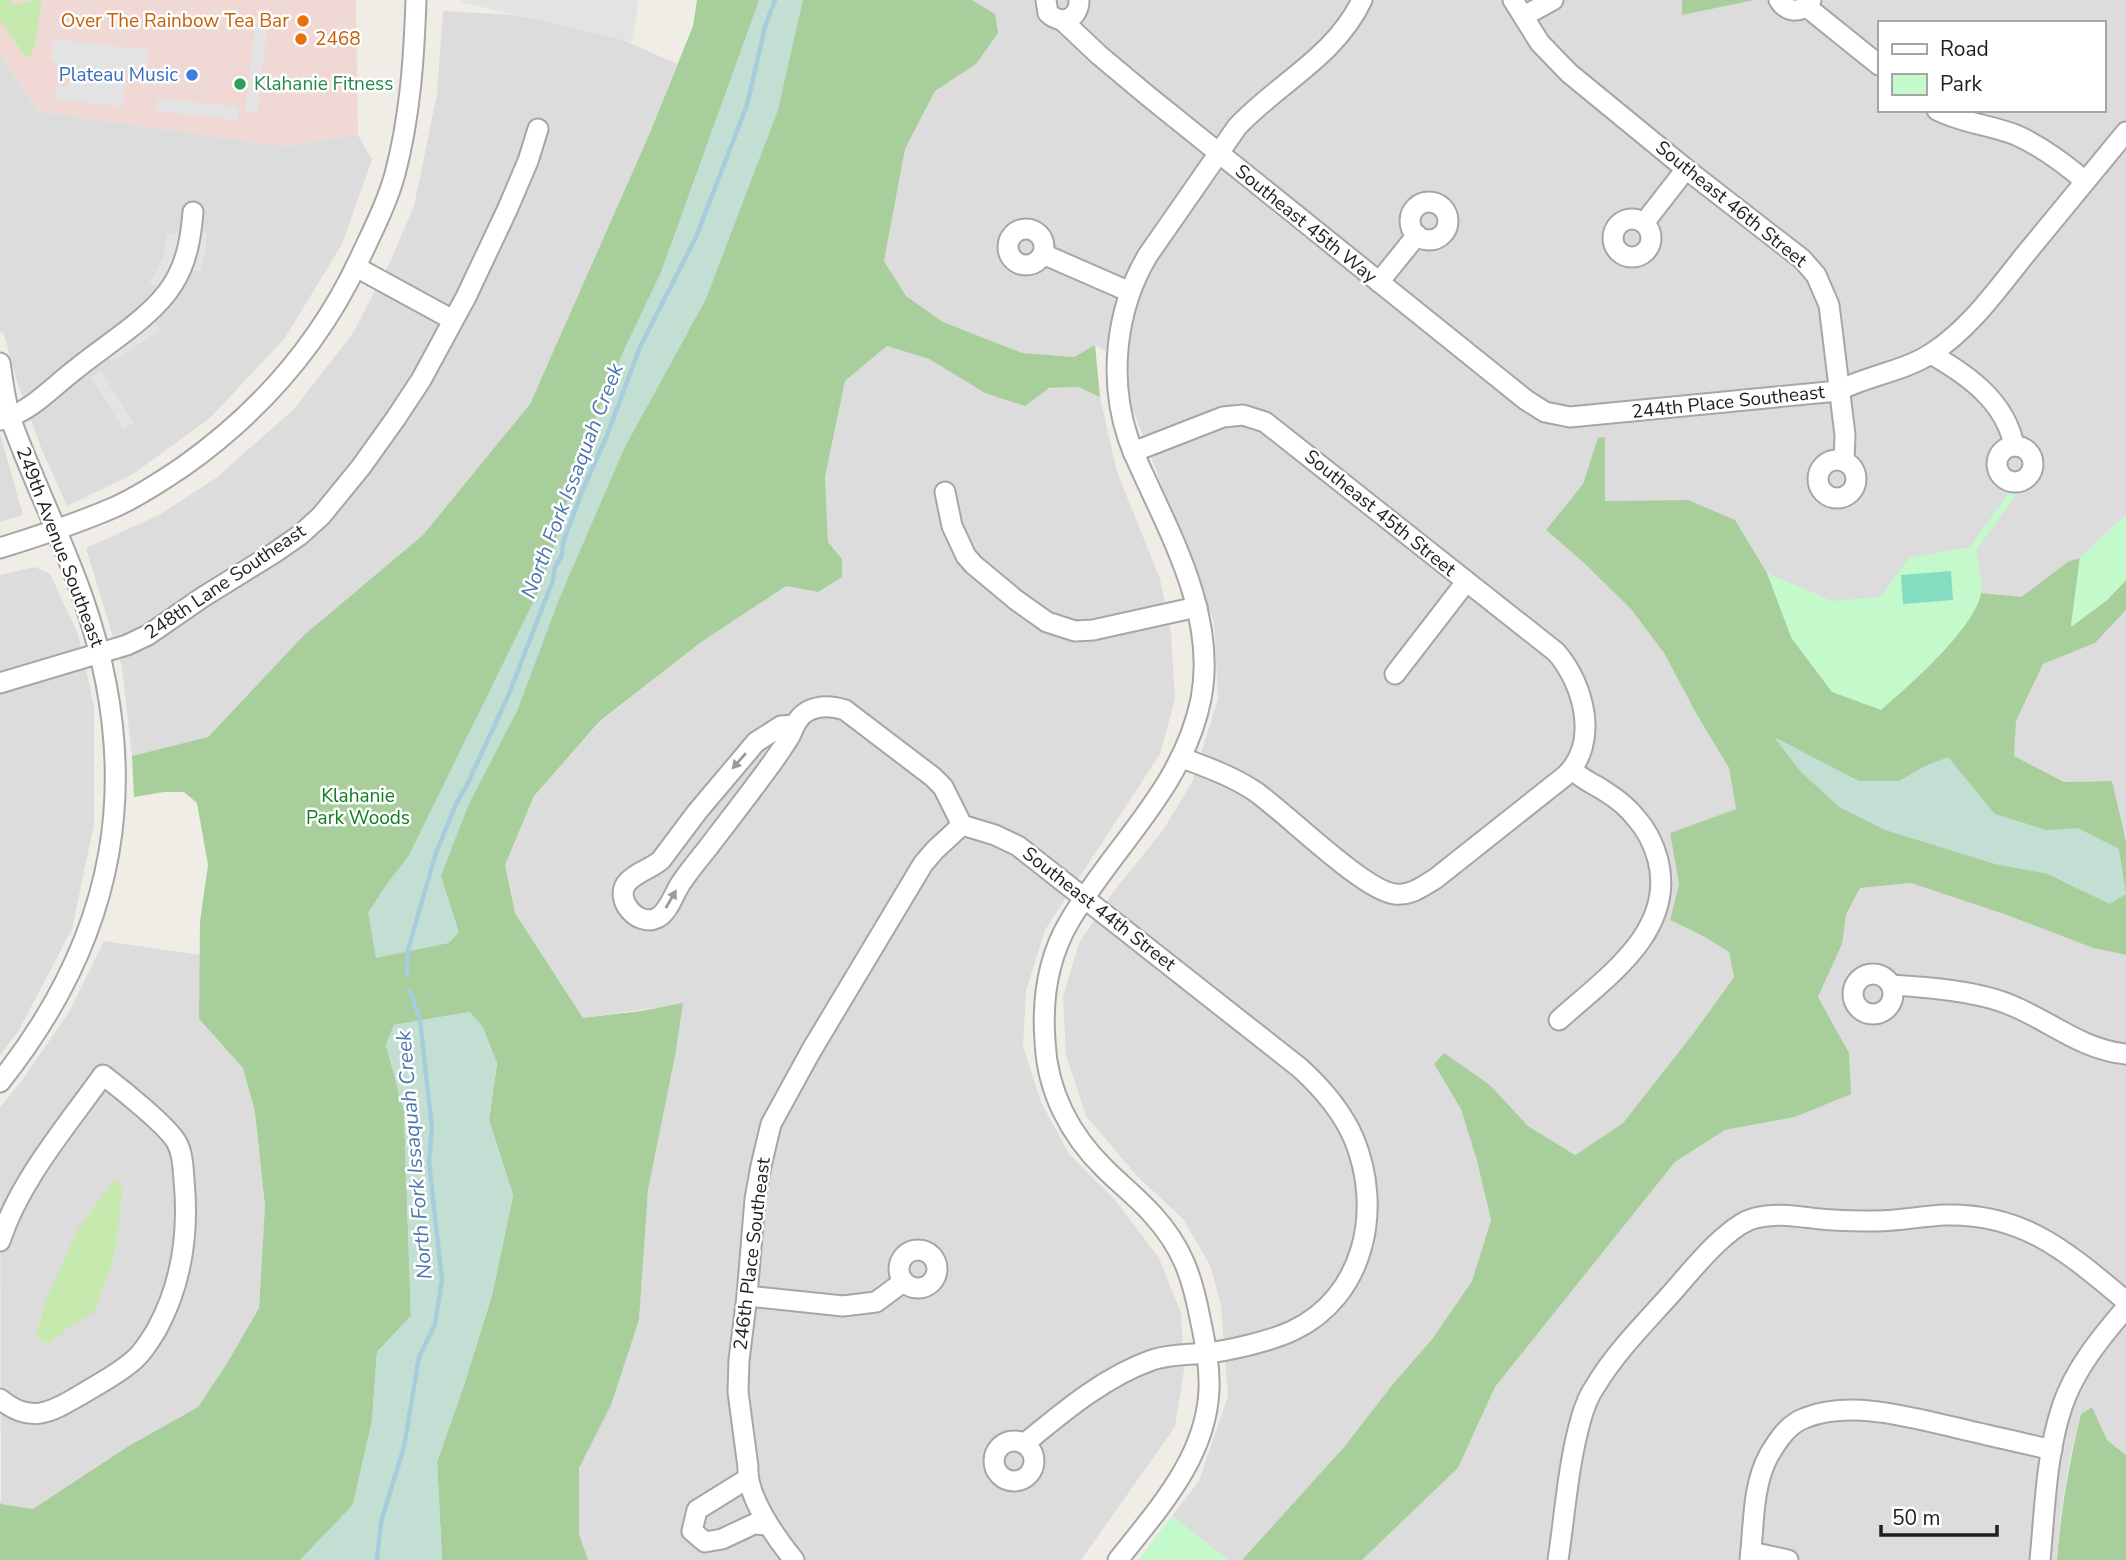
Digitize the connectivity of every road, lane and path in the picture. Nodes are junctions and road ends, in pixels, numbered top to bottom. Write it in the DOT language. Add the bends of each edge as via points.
graph roads {
  1 [pos="416,0"];
  2 [pos="1046,0"];
  3 [pos="1079,0"];
  4 [pos="1362,0"];
  5 [pos="1553,0"];
  6 [pos="1779,0"];
  7 [pos="1809,3"];
  8 [pos="1519,8"];
  9 [pos="1063,21"];
  10 [pos="1878,64"];
  11 [pos="1941,112"];
  12 [pos="538,129"];
  13 [pos="2126,132"];
  14 [pos="1220,154"];
  15 [pos="1686,169"];
  16 [pos="2085,181"];
  17 [pos="193,212"];
  18 [pos="1644,223"];
  19 [pos="1417,235"];
  20 [pos="1043,254"];
  21 [pos="356,267"];
  22 [pos="1379,282"];
  23 [pos="1130,292"];
  24 [pos="453,320"];
  25 [pos="1931,354"];
  26 [pos="0,363"];
  27 [pos="1838,391"];
  28 [pos="1558,415"];
  29 [pos="5,419"];
  30 [pos="2014,446"];
  31 [pos="1133,452"];
  32 [pos="1843,461"];
  33 [pos="946,492"];
  34 [pos="57,531"];
  35 [pos="0,548"];
  36 [pos="1466,582"];
  37 [pos="1197,607"];
  38 [pos="100,653"];
  39 [pos="1395,674"];
  40 [pos="0,683"];
  41 [pos="794,724"];
  42 [pos="1182,758"];
  43 [pos="1572,769"];
  44 [pos="962,825"];
  45 [pos="1084,899"];
  46 [pos="1891,985"];
  47 [pos="1559,1020"];
  48 [pos="2126,1054"];
  49 [pos="0,1082"];
  50 [pos="1,1237"];
  51 [pos="904,1282"];
  52 [pos="747,1296"];
  53 [pos="2126,1301"];
  54 [pos="2126,1308"];
  55 [pos="1208,1353"];
  56 [pos="0,1399"];
  57 [pos="1024,1444"];
  58 [pos="2052,1450"];
  59 [pos="747,1479"];
  60 [pos="768,1525"];
  61 [pos="1751,1556"];
  62 [pos="794,1560"];
  63 [pos="1118,1560"];
  64 [pos="1558,1560"];
  65 [pos="1788,1560"];
  66 [pos="2040,1560"];
  1 -- 21 [label="street" via="409,105 395,175"];
  2 -- 9 [label="street, Southeast 45th Way" via="1048,13"];
  3 -- 9 [label="street" via="1074,16"];
  4 -- 14 [label="street" via="1337,39 1249,114"];
  5 -- 8 [label="street"];
  6 -- 7 [label="street" via="1789,10 1801,10"];
  7 -- 10 [label="street"];
  8 -- 15 [label="street, Southeast 46th Street" via="1559,63"];
  9 -- 14 [label="street, Southeast 45th Way"];
  11 -- 16 [label="street" via="2015,135"];
  12 -- 24 [label="street, 248th Lane Southeast" via="508,208"];
  13 -- 16 [label="street, 244th Place Southeast"];
  14 -- 22 [label="street, Southeast 45th Way"];
  14 -- 23 [label="street" via="1161,233"];
  15 -- 18 [label="street"];
  15 -- 27 [label="street, Southeast 46th Street" via="1802,259 1816,275 1829,305"];
  16 -- 25 [label="street, 244th Place Southeast" via="1976,315"];
  17 -- 29 [label="street" via="187,255 165,296 42,398"];
  19 -- 22 [label="street"];
  20 -- 23 [label="street"];
  21 -- 24 [label="street"];
  21 -- 34 [label="street" via="310,343 245,417 163,481"];
  22 -- 28 [label="street, Southeast 45th Way" via="1526,400"];
  23 -- 31 [label="street" via="1118,356 1121,409"];
  24 -- 38 [label="street, 248th Lane Southeast" via="396,418 321,516 274,553 148,635"];
  25 -- 27 [label="street, 244th Place Southeast"];
  25 -- 30 [label="street" via="1960,371 1993,402 2011,428"];
  26 -- 29 [label="street, 249th Avenue Southeast"];
  27 -- 28 [label="street, 244th Place Southeast" via="1582,417"];
  27 -- 32 [label="street, Southeast 46th Street"];
  29 -- 34 [label="street, 249th Avenue Southeast"];
  31 -- 36 [label="street, Southeast 45th Street" via="1223,417 1242,415 1265,422"];
  31 -- 37 [label="street"];
  33 -- 37 [label="street" via="952,526 966,556 1047,622 1074,631 1093,630"];
  34 -- 35 [label="street"];
  34 -- 38 [label="street, 249th Avenue Southeast"];
  36 -- 39 [label="street"];
  36 -- 43 [label="street, Southeast 45th Street" via="1566,664 1585,722 1580,757"];
  37 -- 42 [label="street" via="1205,669 1192,735"];
  38 -- 40 [label="street, 248th Lane Southeast"];
  38 -- 49 [label="street, 249th Avenue Southeast" via="115,758 114,826 102,892 61,990"];
  41 -- 41 [label="street, one-way" via="780,726 756,742 661,860 630,879 623,894 626,905 640,919 656,918 664,912 777,755"];
  41 -- 44 [label="street" via="809,710 845,709 933,777"];
  42 -- 43 [label="street" via="1247,786 1359,876 1394,894 1415,891 1435,878"];
  42 -- 45 [label="street"];
  43 -- 47 [label="street" via="1617,799 1637,819 1656,852 1661,891 1645,936"];
  44 -- 45 [label="street, Southeast 44th Street" via="1018,846"];
  44 -- 52 [label="street, 246th Place Southeast" via="918,873 771,1124 755,1199"];
  45 -- 55 [label="street" via="1059,944 1046,990 1046,1063 1070,1128 1087,1151 1156,1218 1182,1254 1197,1297"];
  45 -- 55 [label="street, Southeast 44th Street" via="1316,1083 1354,1140 1363,1170 1367,1224 1340,1295 1309,1323 1289,1333"];
  46 -- 48 [label="street" via="1944,990 2012,1005 2085,1043"];
  50 -- 56 [label="street" via="43,1159 103,1075 176,1140 187,1205 180,1273 147,1345 121,1370 49,1411 18,1412"];
  51 -- 52 [label="street" via="876,1302 843,1306"];
  52 -- 59 [label="street, 246th Place Southeast" via="738,1392"];
  53 -- 64 [label="street" via="2042,1237 1990,1218 1942,1215 1874,1221 1790,1214 1752,1219 1721,1238 1593,1388 1581,1417"];
  54 -- 58 [label="street" via="2076,1377"];
  55 -- 57 [label="street, Southeast 44th Street" via="1172,1355 1133,1369 1070,1406"];
  55 -- 63 [label="street" via="1209,1393 1189,1463"];
  58 -- 61 [label="street" via="1884,1411 1852,1410 1805,1418 1781,1436 1761,1474"];
  58 -- 66 [label="street"];
  59 -- 60 [label="street, 246th Place Southeast"];
  59 -- 60 [label="street" via="696,1510 692,1531 705,1542 754,1524"];
  60 -- 62 [label="street, 246th Place Southeast"];
  61 -- 65 [label="street"];
}
